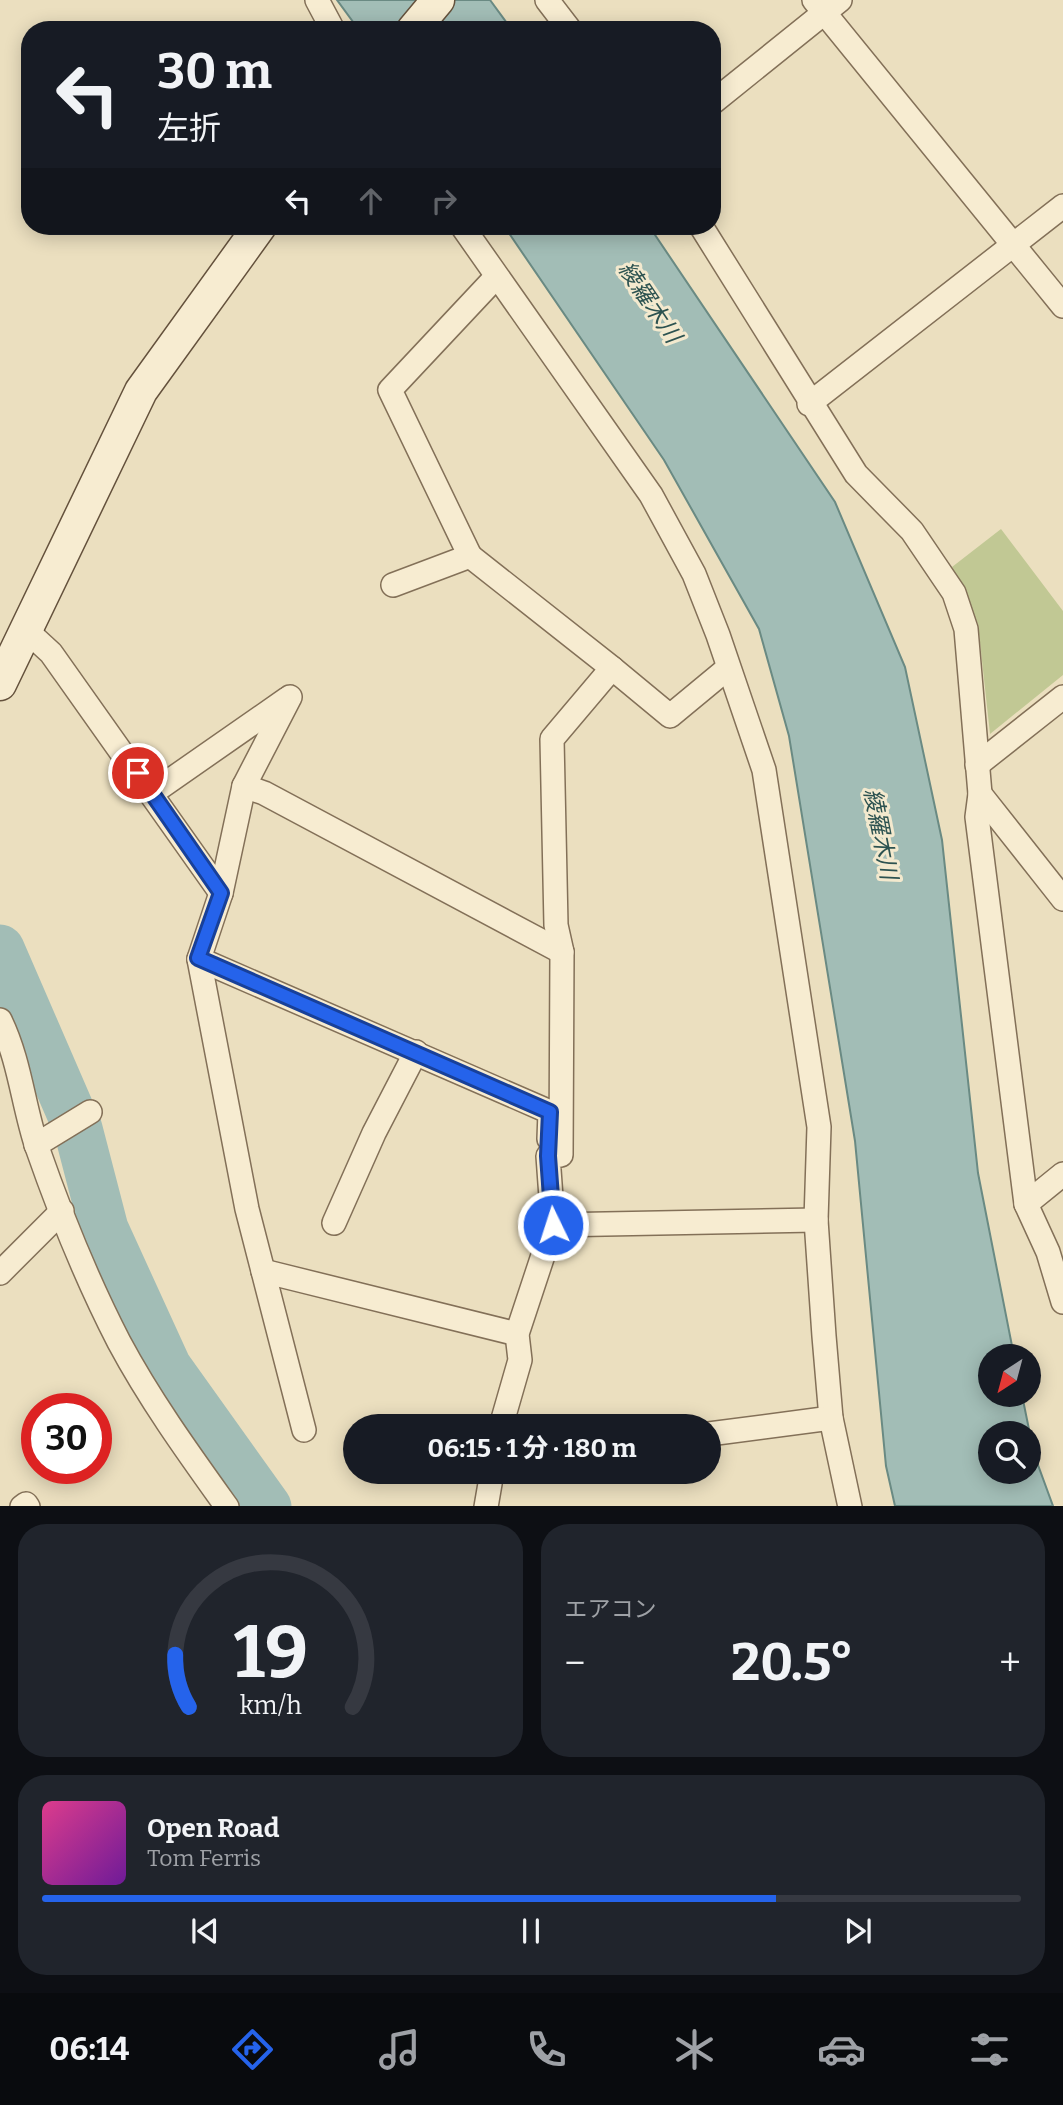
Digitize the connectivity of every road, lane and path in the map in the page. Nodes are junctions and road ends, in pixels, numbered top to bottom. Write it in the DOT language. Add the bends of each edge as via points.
graph roads {
  1 [pos="317,0"];
  2 [pos="439,0"];
  3 [pos="547,0"];
  4 [pos="826,4"];
  5 [pos="328,21"];
  6 [pos="422,21"];
  7 [pos="563,21"];
  8 [pos="721,95"];
  9 [pos="1063,206"];
  10 [pos="254,235"];
  11 [pos="468,235"];
  12 [pos="706,235"];
  13 [pos="1014,246"];
  14 [pos="496,277"];
  15 [pos="1063,306"];
  16 [pos="809,404"];
  17 [pos="470,556"];
  18 [pos="393,585"];
  19 [pos="26,630"];
  20 [pos="612,668"];
  21 [pos="728,668"];
  22 [pos="0,684"];
  23 [pos="1063,697"];
  24 [pos="976,765"];
  25 [pos="244,786"];
  26 [pos="152,793"];
  27 [pos="981,794"];
  28 [pos="221,893"];
  29 [pos="1063,899"];
  30 [pos="562,952"];
  31 [pos="198,958"];
  32 [pos="0,1020"];
  33 [pos="416,1052"];
  34 [pos="90,1112"];
  35 [pos="36,1145"];
  36 [pos="548,1156"];
  37 [pos="1063,1174"];
  38 [pos="1026,1204"];
  39 [pos="62,1210"];
  40 [pos="816,1220"];
  41 [pos="334,1223"];
  42 [pos="553,1225"];
  43 [pos="263,1270"];
  44 [pos="0,1273"];
  45 [pos="1063,1302"];
  46 [pos="517,1334"];
  47 [pos="505,1414"];
  48 [pos="831,1418"];
  49 [pos="304,1430"];
  50 [pos="721,1432"];
  51 [pos="490,1484"];
  52 [pos="226,1506"];
  53 [pos="486,1506"];
  54 [pos="849,1506"];
  1 -- 5 [label="street"];
  2 -- 6 [label="main road"];
  3 -- 7 [label="street"];
  4 -- 8 [label="street"];
  4 -- 13 [label="street"];
  9 -- 13 [label="street"];
  10 -- 19 [label="main road" via="141,391"];
  11 -- 14 [label="street"];
  12 -- 16 [label="street"];
  13 -- 15 [label="street"];
  13 -- 16 [label="street"];
  14 -- 17 [label="street" via="390,390"];
  14 -- 21 [label="street" via="651,495 694,574"];
  16 -- 24 [label="street" via="856,474 912,531 954,593 966,629"];
  17 -- 18 [label="street"];
  17 -- 20 [label="street"];
  19 -- 22 [label="main road"];
  19 -- 26 [label="street" via="51,653"];
  20 -- 21 [label="street" via="670,716"];
  20 -- 30 [label="street" via="552,739 556,925"];
  21 -- 40 [label="street" via="764,770 778,851 819,1127"];
  23 -- 24 [label="street"];
  24 -- 27 [label="street"];
  25 -- 26 [label="street" via="290,697"];
  25 -- 28 [label="street"];
  25 -- 30 [label="street"];
  26 -- 28 [label="street"];
  27 -- 29 [label="street"];
  27 -- 38 [label="street" via="977,817"];
  28 -- 31 [label="street"];
  30 -- 36 [label="street" via="561,1155"];
  31 -- 33 [label="street"];
  31 -- 43 [label="street"];
  32 -- 35 [label="street" via="12,1045"];
  33 -- 36 [label="street" via="550,1112"];
  33 -- 41 [label="street"];
  34 -- 35 [label="street"];
  35 -- 39 [label="street"];
  36 -- 42 [label="street"];
  37 -- 38 [label="street"];
  38 -- 45 [label="street" via="1048,1252"];
  39 -- 44 [label="street"];
  39 -- 52 [label="street" via="119,1342"];
  40 -- 42 [label="street"];
  40 -- 48 [label="street"];
  42 -- 46 [label="street"];
  43 -- 46 [label="street"];
  43 -- 49 [label="street"];
  46 -- 47 [label="street" via="520,1360"];
  48 -- 50 [label="street"];
  48 -- 54 [label="street"];
  51 -- 53 [label="street"];
}
